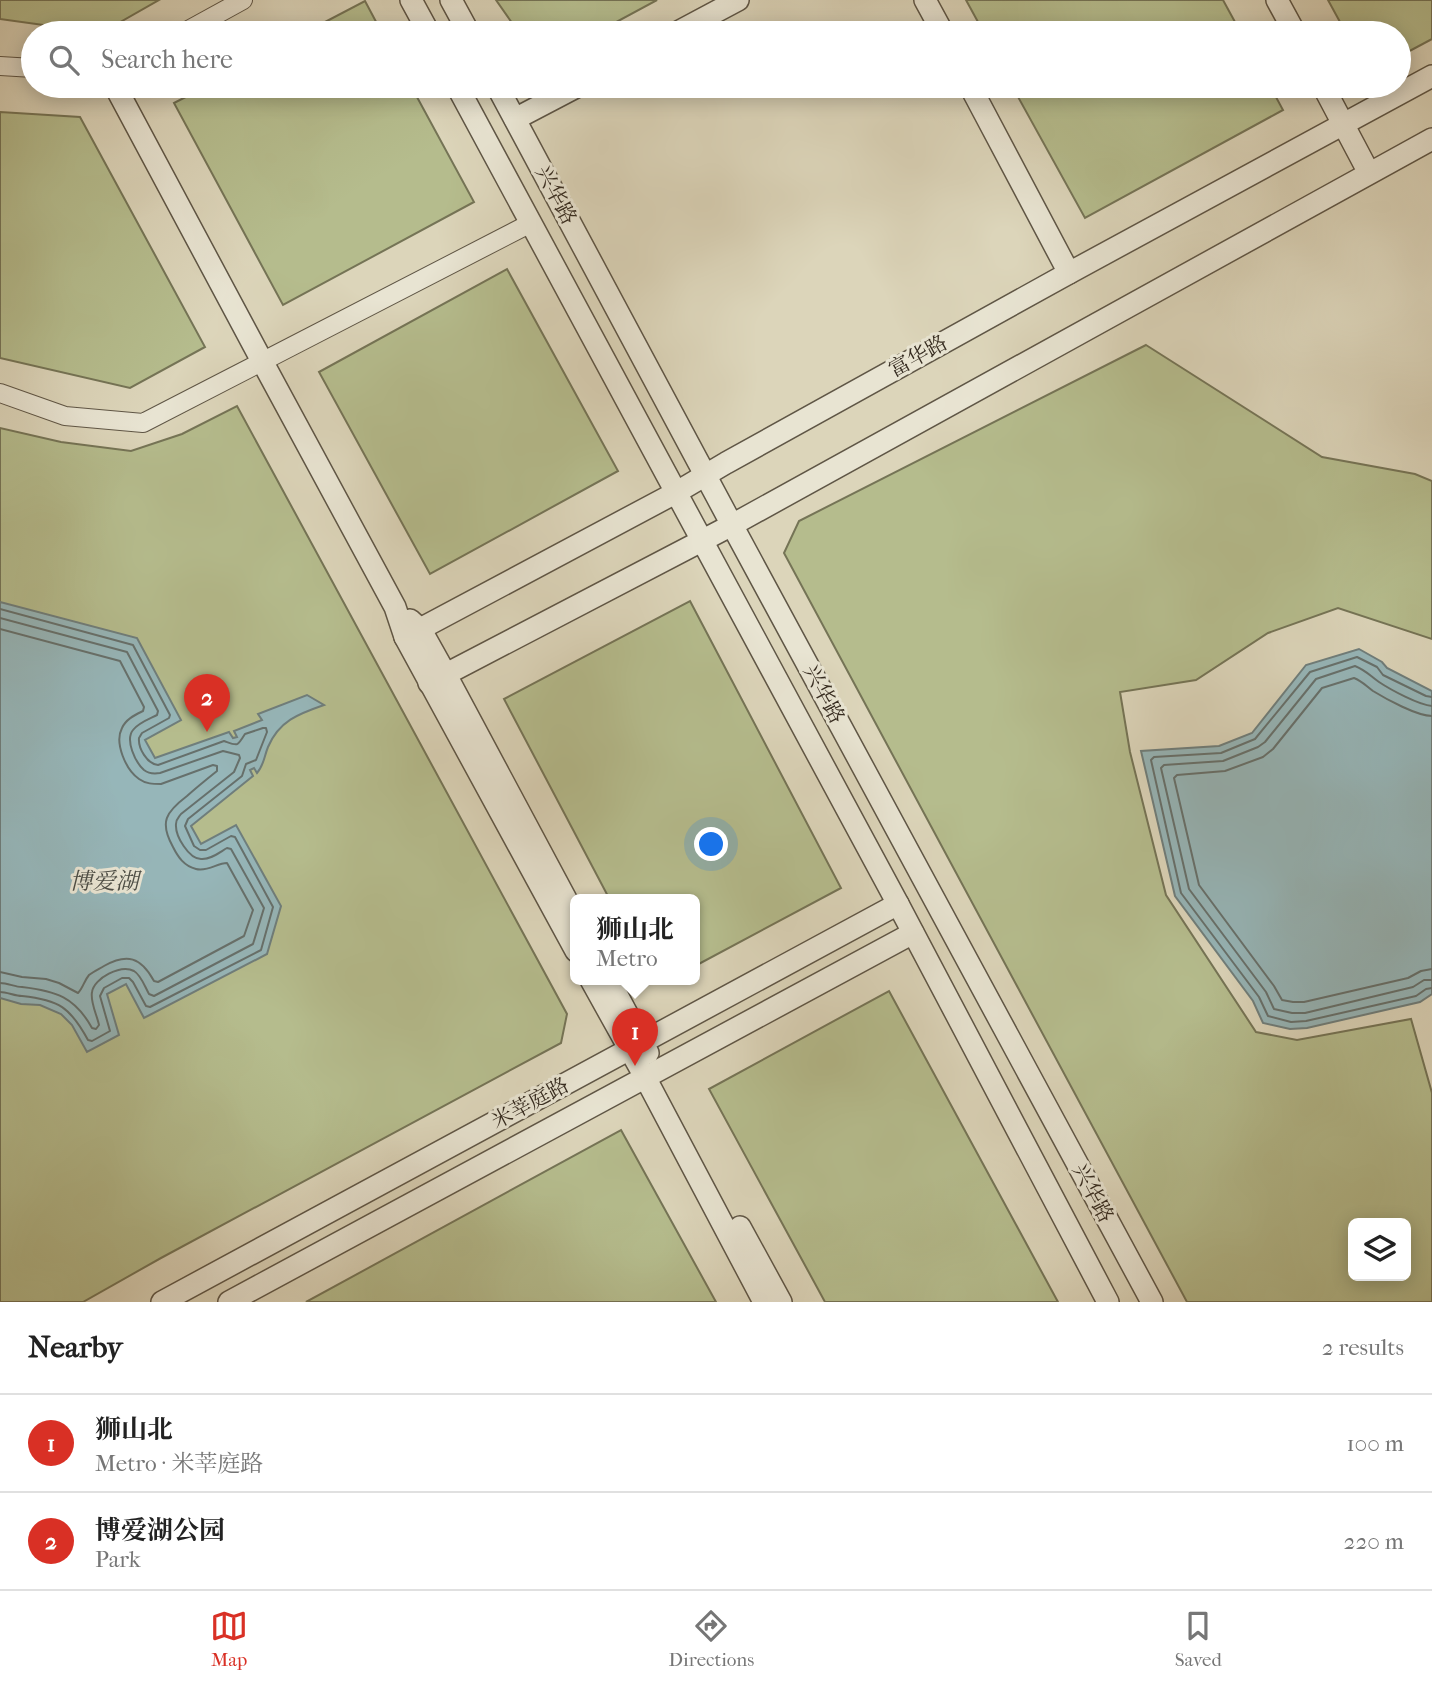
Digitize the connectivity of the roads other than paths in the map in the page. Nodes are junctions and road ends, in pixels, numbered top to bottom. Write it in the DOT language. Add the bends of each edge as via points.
graph roads {
  1 [pos="243,0"];
  2 [pos="411,0"];
  3 [pos="451,0"];
  4 [pos="738,0"];
  5 [pos="925,0"];
  6 [pos="1277,0"];
  7 [pos="205,21"];
  8 [pos="422,21"];
  9 [pos="462,21"];
  10 [pos="699,21"];
  11 [pos="936,21"];
  12 [pos="1288,21"];
  13 [pos="0,66"];
  14 [pos="21,67"];
  15 [pos="1432,76"];
  16 [pos="1411,87"];
  17 [pos="121,98"];
  18 [pos="463,98"];
  19 [pos="504,98"];
  20 [pos="555,98"];
  21 [pos="976,98"];
  22 [pos="1329,98"];
  23 [pos="1390,98"];
  24 [pos="515,119"];
  25 [pos="1343,123"];
  26 [pos="1430,142"];
  27 [pos="1370,173"];
  28 [pos="531,223"];
  29 [pos="1069,273"];
  30 [pos="262,361"];
  31 [pos="0,393"];
  32 [pos="705,474"];
  33 [pos="677,492"];
  34 [pos="732,525"];
  35 [pos="702,541"];
  36 [pos="413,633"];
  37 [pos="437,678"];
  38 [pos="898,904"];
  39 [pos="570,908"];
  40 [pos="914,933"];
  41 [pos="570,939"];
  42 [pos="594,985"];
  43 [pos="611,985"];
  44 [pos="636,1046"];
  45 [pos="651,1074"];
  46 [pos="242,1259"];
  47 [pos="209,1276"];
  48 [pos="260,1295"];
  49 [pos="1146,1300"];
  50 [pos="162,1302"];
  51 [pos="223,1302"];
  52 [pos="229,1302"];
  53 [pos="764,1302"];
  54 [pos="781,1302"];
  55 [pos="1108,1302"];
  1 -- 7 [label="street"];
  2 -- 8 [label="street"];
  3 -- 9 [label="street"];
  4 -- 10 [label="street"];
  5 -- 11 [label="street"];
  6 -- 12 [label="street"];
  13 -- 14 [label="street"];
  15 -- 16 [label="street, 富华路"];
  17 -- 30 [label="street"];
  18 -- 28 [label="street, 兴华路"];
  19 -- 24 [label="street, 兴华路"];
  20 -- 24 [label="street"];
  21 -- 29 [label="street"];
  22 -- 25 [label="street"];
  23 -- 25 [label="street, 富华路"];
  24 -- 32 [label="street, 兴华路"];
  25 -- 27 [label="street"];
  25 -- 29 [label="street, 富华路"];
  26 -- 27 [label="street"];
  27 -- 34 [label="street"];
  28 -- 30 [label="street"];
  28 -- 33 [label="street, 兴华路"];
  29 -- 32 [label="street, 富华路"];
  30 -- 31 [label="street" via="143,424 65,416"];
  30 -- 36 [label="street"];
  32 -- 33 [label="street, 富华路"];
  32 -- 34 [label="street, 兴华路"];
  33 -- 35 [label="street, 兴华路"];
  33 -- 36 [label="street, 富华路"];
  34 -- 35 [label="street"];
  34 -- 49 [label="street, 兴华路"];
  35 -- 37 [label="street"];
  35 -- 38 [label="street, 兴华路"];
  36 -- 37 [label="street"];
  37 -- 39 [label="street"];
  37 -- 41 [label="street"];
  38 -- 40 [label="street, 兴华路"];
  38 -- 44 [label="street, 米莘庭路"];
  40 -- 45 [label="street, 米莘庭路"];
  40 -- 55 [label="street, 兴华路"];
  42 -- 44 [label="street"];
  43 -- 44 [label="street"];
  44 -- 45 [label="street"];
  44 -- 46 [label="street, 米莘庭路"];
  45 -- 48 [label="street, 米莘庭路"];
  45 -- 53 [label="street"];
  45 -- 54 [label="street"];
  46 -- 47 [label="street, 米莘庭路"];
  46 -- 48 [label="street"];
  47 -- 50 [label="street, 米莘庭路"];
  47 -- 51 [label="street"];
  48 -- 52 [label="street, 米莘庭路"];
}
